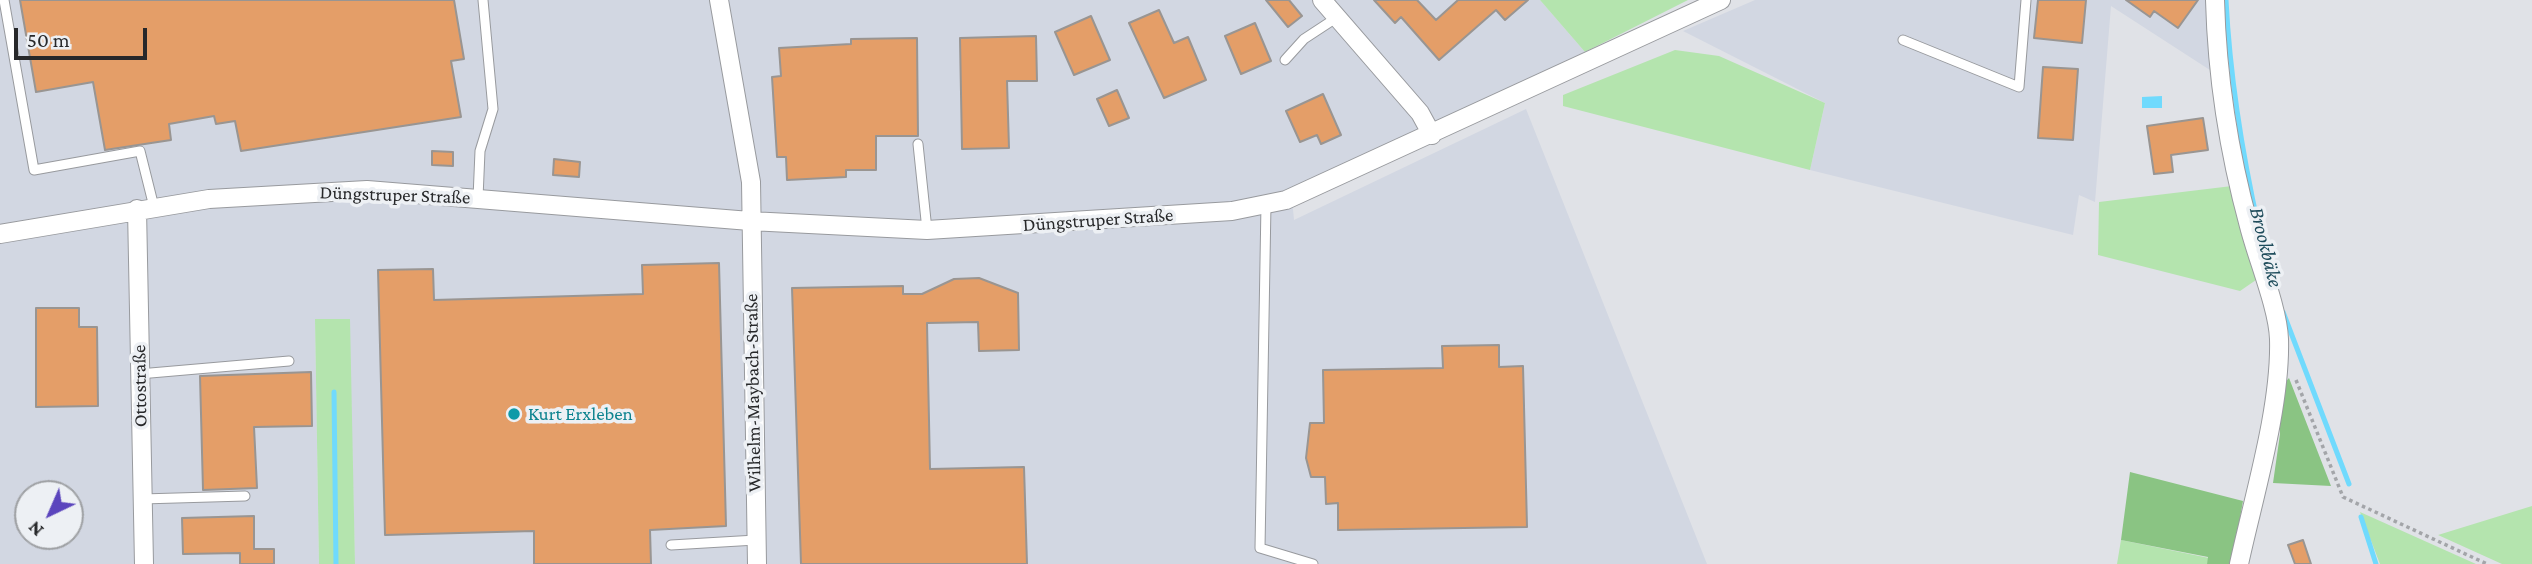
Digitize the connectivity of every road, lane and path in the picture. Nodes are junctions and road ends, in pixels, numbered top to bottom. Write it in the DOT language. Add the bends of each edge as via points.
graph roads {
  1 [pos="4,0"];
  2 [pos="483,0"];
  3 [pos="719,0"];
  4 [pos="1322,0"];
  5 [pos="1721,0"];
  6 [pos="2026,0"];
  7 [pos="2215,0"];
  8 [pos="1336,18"];
  9 [pos="1903,40"];
  10 [pos="1285,60"];
  11 [pos="1432,135"];
  12 [pos="918,144"];
  13 [pos="478,198"];
  14 [pos="1265,204"];
  15 [pos="146,208"];
  16 [pos="750,221"];
  17 [pos="927,230"];
  18 [pos="0,234"];
  19 [pos="289,361"];
  20 [pos="2292,372"];
  21 [pos="139,374"];
  22 [pos="245,496"];
  23 [pos="142,499"];
  24 [pos="757,540"];
  25 [pos="671,545"];
  26 [pos="144,564"];
  27 [pos="757,564"];
  28 [pos="1313,564"];
  29 [pos="2239,564"];
  30 [pos="2487,564"];
  1 -- 15 [label="lane" via="34,170 139,151"];
  2 -- 13 [label="lane" via="493,109 480,151"];
  3 -- 16 [label="street" via="751,182"];
  4 -- 8 [label="street"];
  5 -- 11 [label="street, Düngstruper Straße"];
  6 -- 9 [label="lane" via="2019,87"];
  7 -- 29 [label="street" via="2230,138 2279,335 2278,381"];
  8 -- 10 [label="lane" via="1304,39"];
  8 -- 11 [label="street" via="1420,113"];
  11 -- 14 [label="street, Düngstruper Straße" via="1286,200"];
  12 -- 17 [label="lane"];
  13 -- 15 [label="street, Düngstruper Straße" via="354,190 289,192"];
  13 -- 16 [label="street, Düngstruper Straße"];
  14 -- 17 [label="street, Düngstruper Straße" via="1207,213"];
  14 -- 28 [label="lane" via="1260,548"];
  15 -- 18 [label="street, Düngstruper Straße"];
  15 -- 21 [label="street, Ottostraße"];
  16 -- 17 [label="street, Düngstruper Straße"];
  16 -- 24 [label="street, Wilhelm-Maybach-Straße"];
  19 -- 21 [label="lane"];
  20 -- 30 [label="path" via="2343,497"];
  21 -- 23 [label="street, Ottostraße"];
  22 -- 23 [label="lane"];
  23 -- 26 [label="street, Ottostraße"];
  24 -- 25 [label="lane"];
  24 -- 27 [label="street, Wilhelm-Maybach-Straße"];
}
